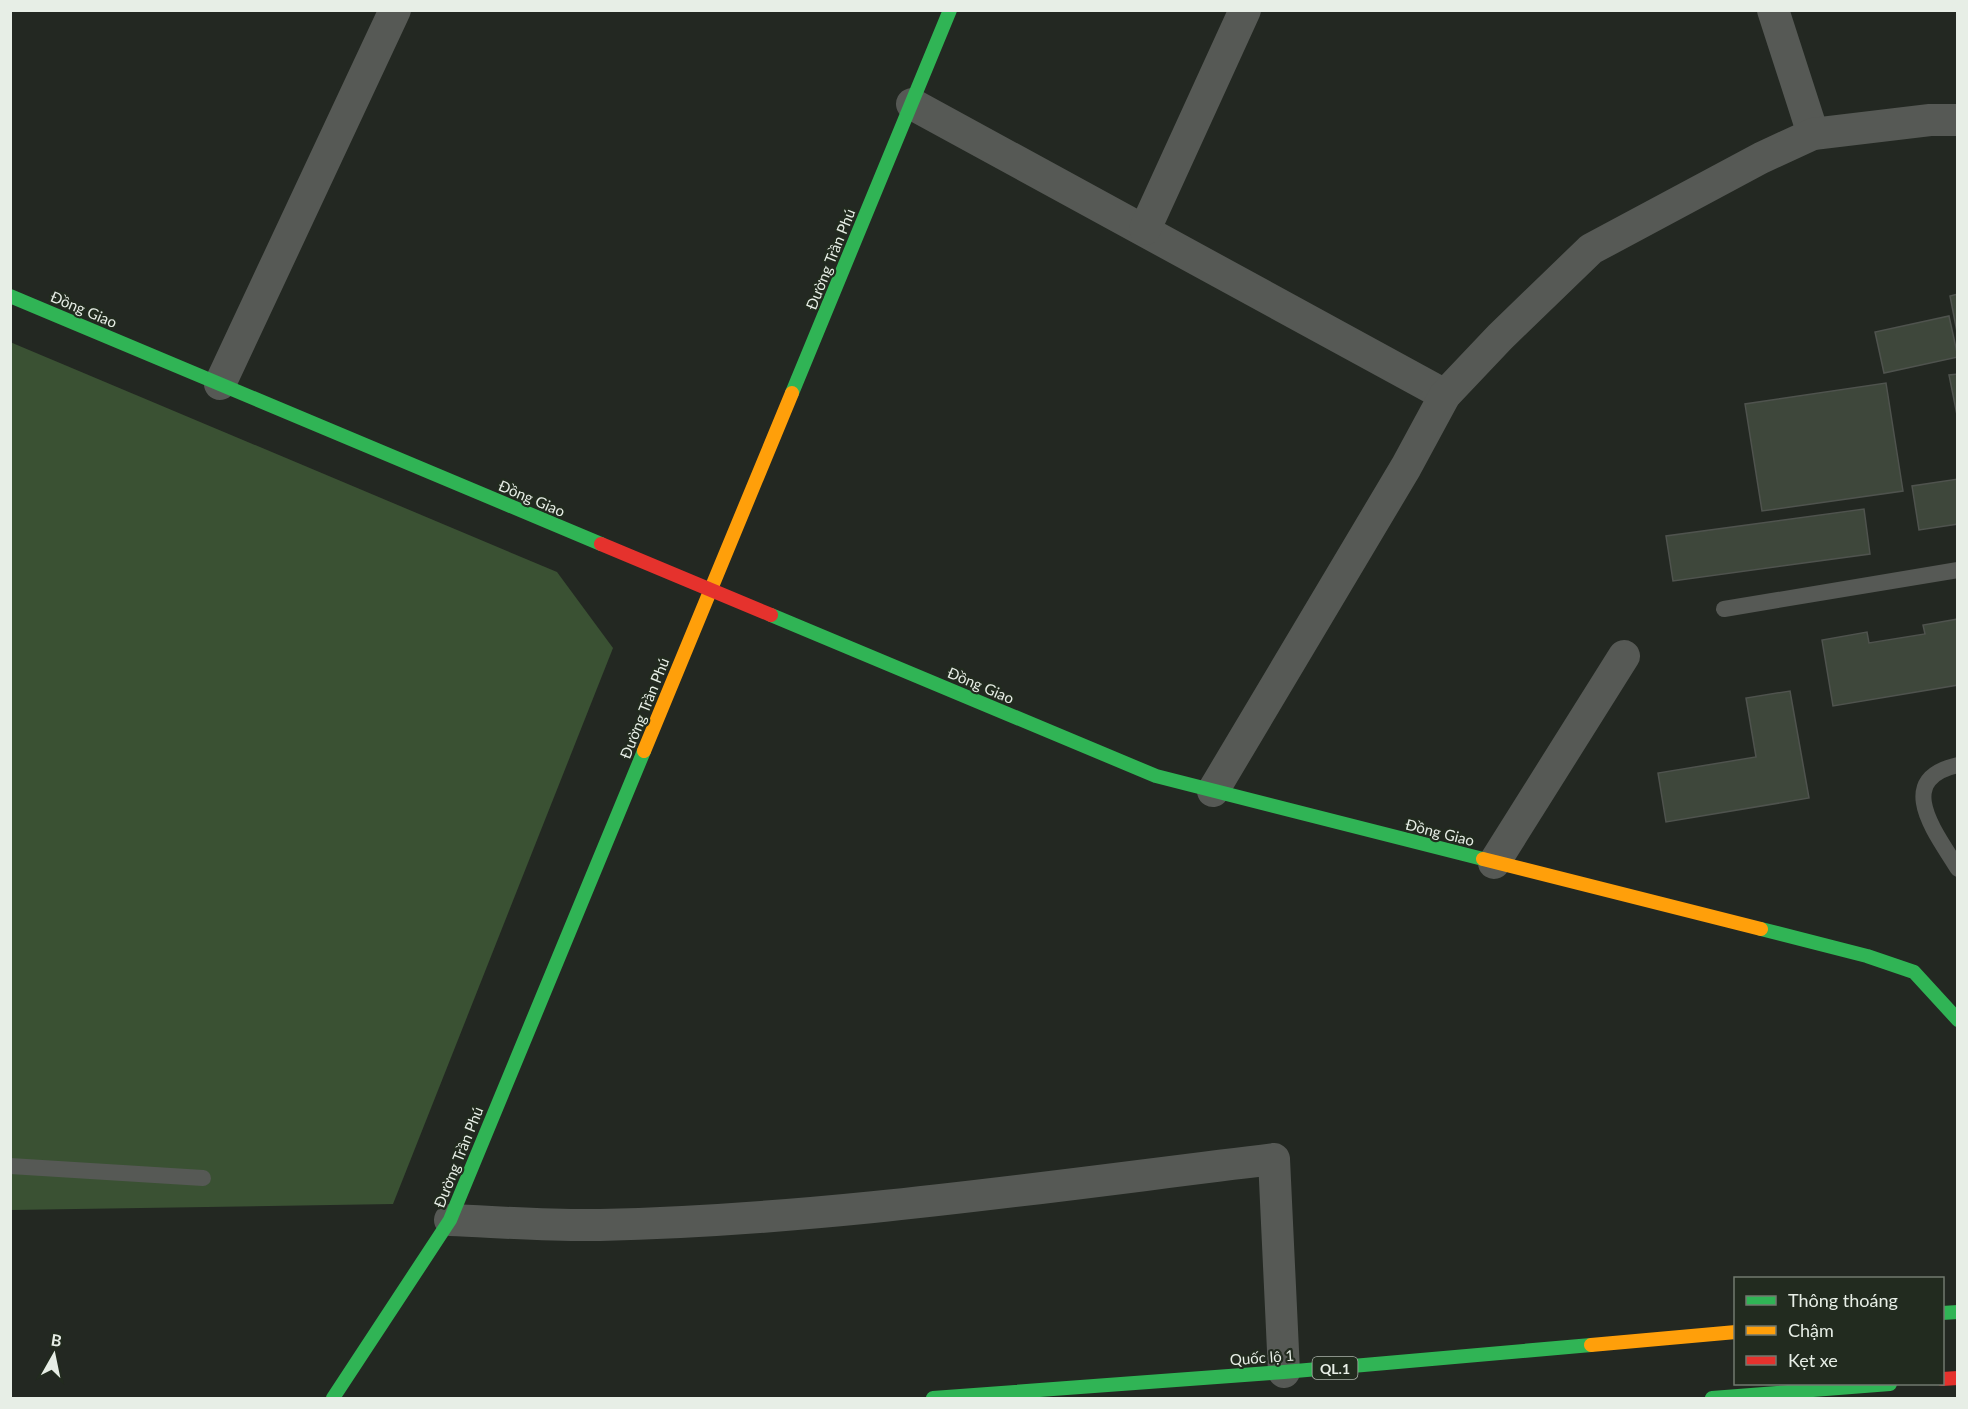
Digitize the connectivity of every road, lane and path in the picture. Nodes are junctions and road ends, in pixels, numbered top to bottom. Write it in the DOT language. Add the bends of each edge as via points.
graph roads {
  1 [pos="394,10"];
  2 [pos="950,10"];
  3 [pos="1245,10"];
  4 [pos="1773,10"];
  5 [pos="912,104"];
  6 [pos="1958,120"];
  7 [pos="1813,134"];
  8 [pos="1144,230"];
  9 [pos="10,297"];
  10 [pos="220,384"];
  11 [pos="1445,395"];
  12 [pos="1958,570"];
  13 [pos="711,590"];
  14 [pos="1724,609"];
  15 [pos="1624,656"];
  16 [pos="1958,765"];
  17 [pos="1214,791"];
  18 [pos="1494,863"];
  19 [pos="1958,869"];
  20 [pos="1958,1020"];
  21 [pos="10,1166"];
  22 [pos="203,1178"];
  23 [pos="450,1220"];
  24 [pos="1734,1332"];
  25 [pos="1284,1372"];
  26 [pos="1866,1385"];
  27 [pos="333,1398"];
  28 [pos="933,1398"];
  29 [pos="1712,1398"];
  1 -- 10 [label="street"];
  2 -- 5 [label="main road, Đường Trần Phú"];
  3 -- 8 [label="street"];
  4 -- 7 [label="street"];
  5 -- 8 [label="street"];
  5 -- 13 [label="main road, Đường Trần Phú"];
  6 -- 7 [label="street"];
  7 -- 11 [label="street" via="1591,249"];
  8 -- 11 [label="street"];
  9 -- 10 [label="main road, Đồng Giao"];
  10 -- 13 [label="main road, Đồng Giao"];
  11 -- 17 [label="street"];
  12 -- 14 [label="lane"];
  13 -- 17 [label="main road, Đồng Giao" via="1156,776"];
  13 -- 23 [label="main road, Đường Trần Phú"];
  15 -- 18 [label="street"];
  16 -- 19 [label="lane" via="1939,769 1929,777 1923,795 1924,813"];
  17 -- 18 [label="main road, Đồng Giao"];
  18 -- 20 [label="main road, Đồng Giao" via="1876,959 1914,972"];
  21 -- 22 [label="lane"];
  23 -- 25 [label="street" via="597,1225 756,1218 1274,1160"];
  23 -- 27 [label="main road, Đường Trần Phú"];
  24 -- 25 [label="main road, Quốc lộ 1 / QL.1"];
  25 -- 28 [label="main road, Quốc lộ 1 / QL.1"];
  26 -- 29 [label="main road"];
}
